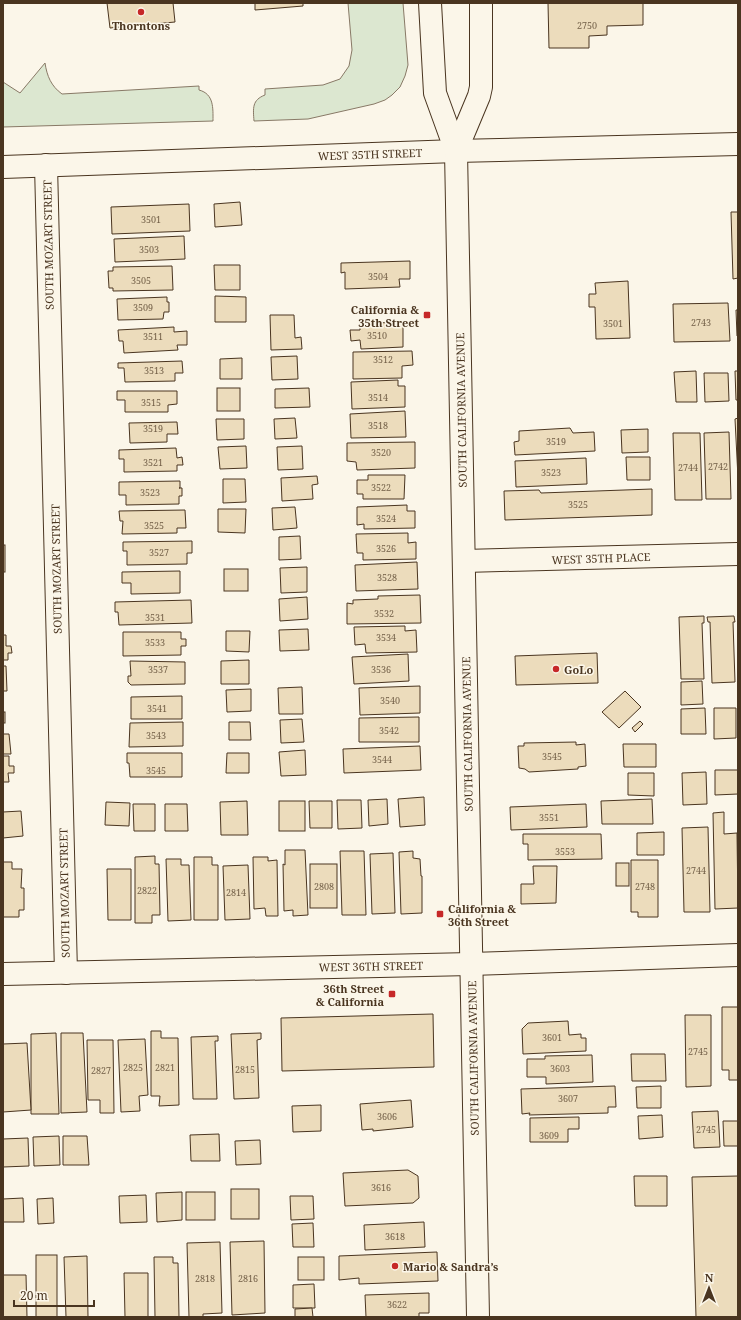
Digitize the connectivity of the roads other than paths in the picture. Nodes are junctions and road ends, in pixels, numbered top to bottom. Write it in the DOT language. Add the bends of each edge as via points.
graph roads {
  1 [pos="430,3"];
  2 [pos="481,3"];
  3 [pos="738,144"];
  4 [pos="456,151"];
  5 [pos="46,165"];
  6 [pos="3,168"];
  7 [pos="738,554"];
  8 [pos="464,561"];
  9 [pos="738,955"];
  10 [pos="471,964"];
  11 [pos="66,973"];
  12 [pos="3,974"];
  13 [pos="478,1317"];
  1 -- 4 [label="street, SOUTH CALIFORNIA AVENUE" via="434,93"];
  2 -- 4 [label="street, SOUTH CALIFORNIA AVENUE" via="481,88"];
  3 -- 4 [label="street, WEST 35TH STREET"];
  4 -- 5 [label="street, WEST 35TH STREET"];
  4 -- 8 [label="street, SOUTH CALIFORNIA AVENUE"];
  5 -- 6 [label="street, WEST 35TH STREET"];
  5 -- 11 [label="street, SOUTH MOZART STREET"];
  7 -- 8 [label="street, WEST 35TH PLACE"];
  8 -- 10 [label="street, SOUTH CALIFORNIA AVENUE"];
  9 -- 10 [label="street, WEST 36TH STREET"];
  10 -- 11 [label="street, WEST 36TH STREET"];
  10 -- 13 [label="street, SOUTH CALIFORNIA AVENUE"];
  11 -- 12 [label="street, WEST 36TH STREET"];
}
